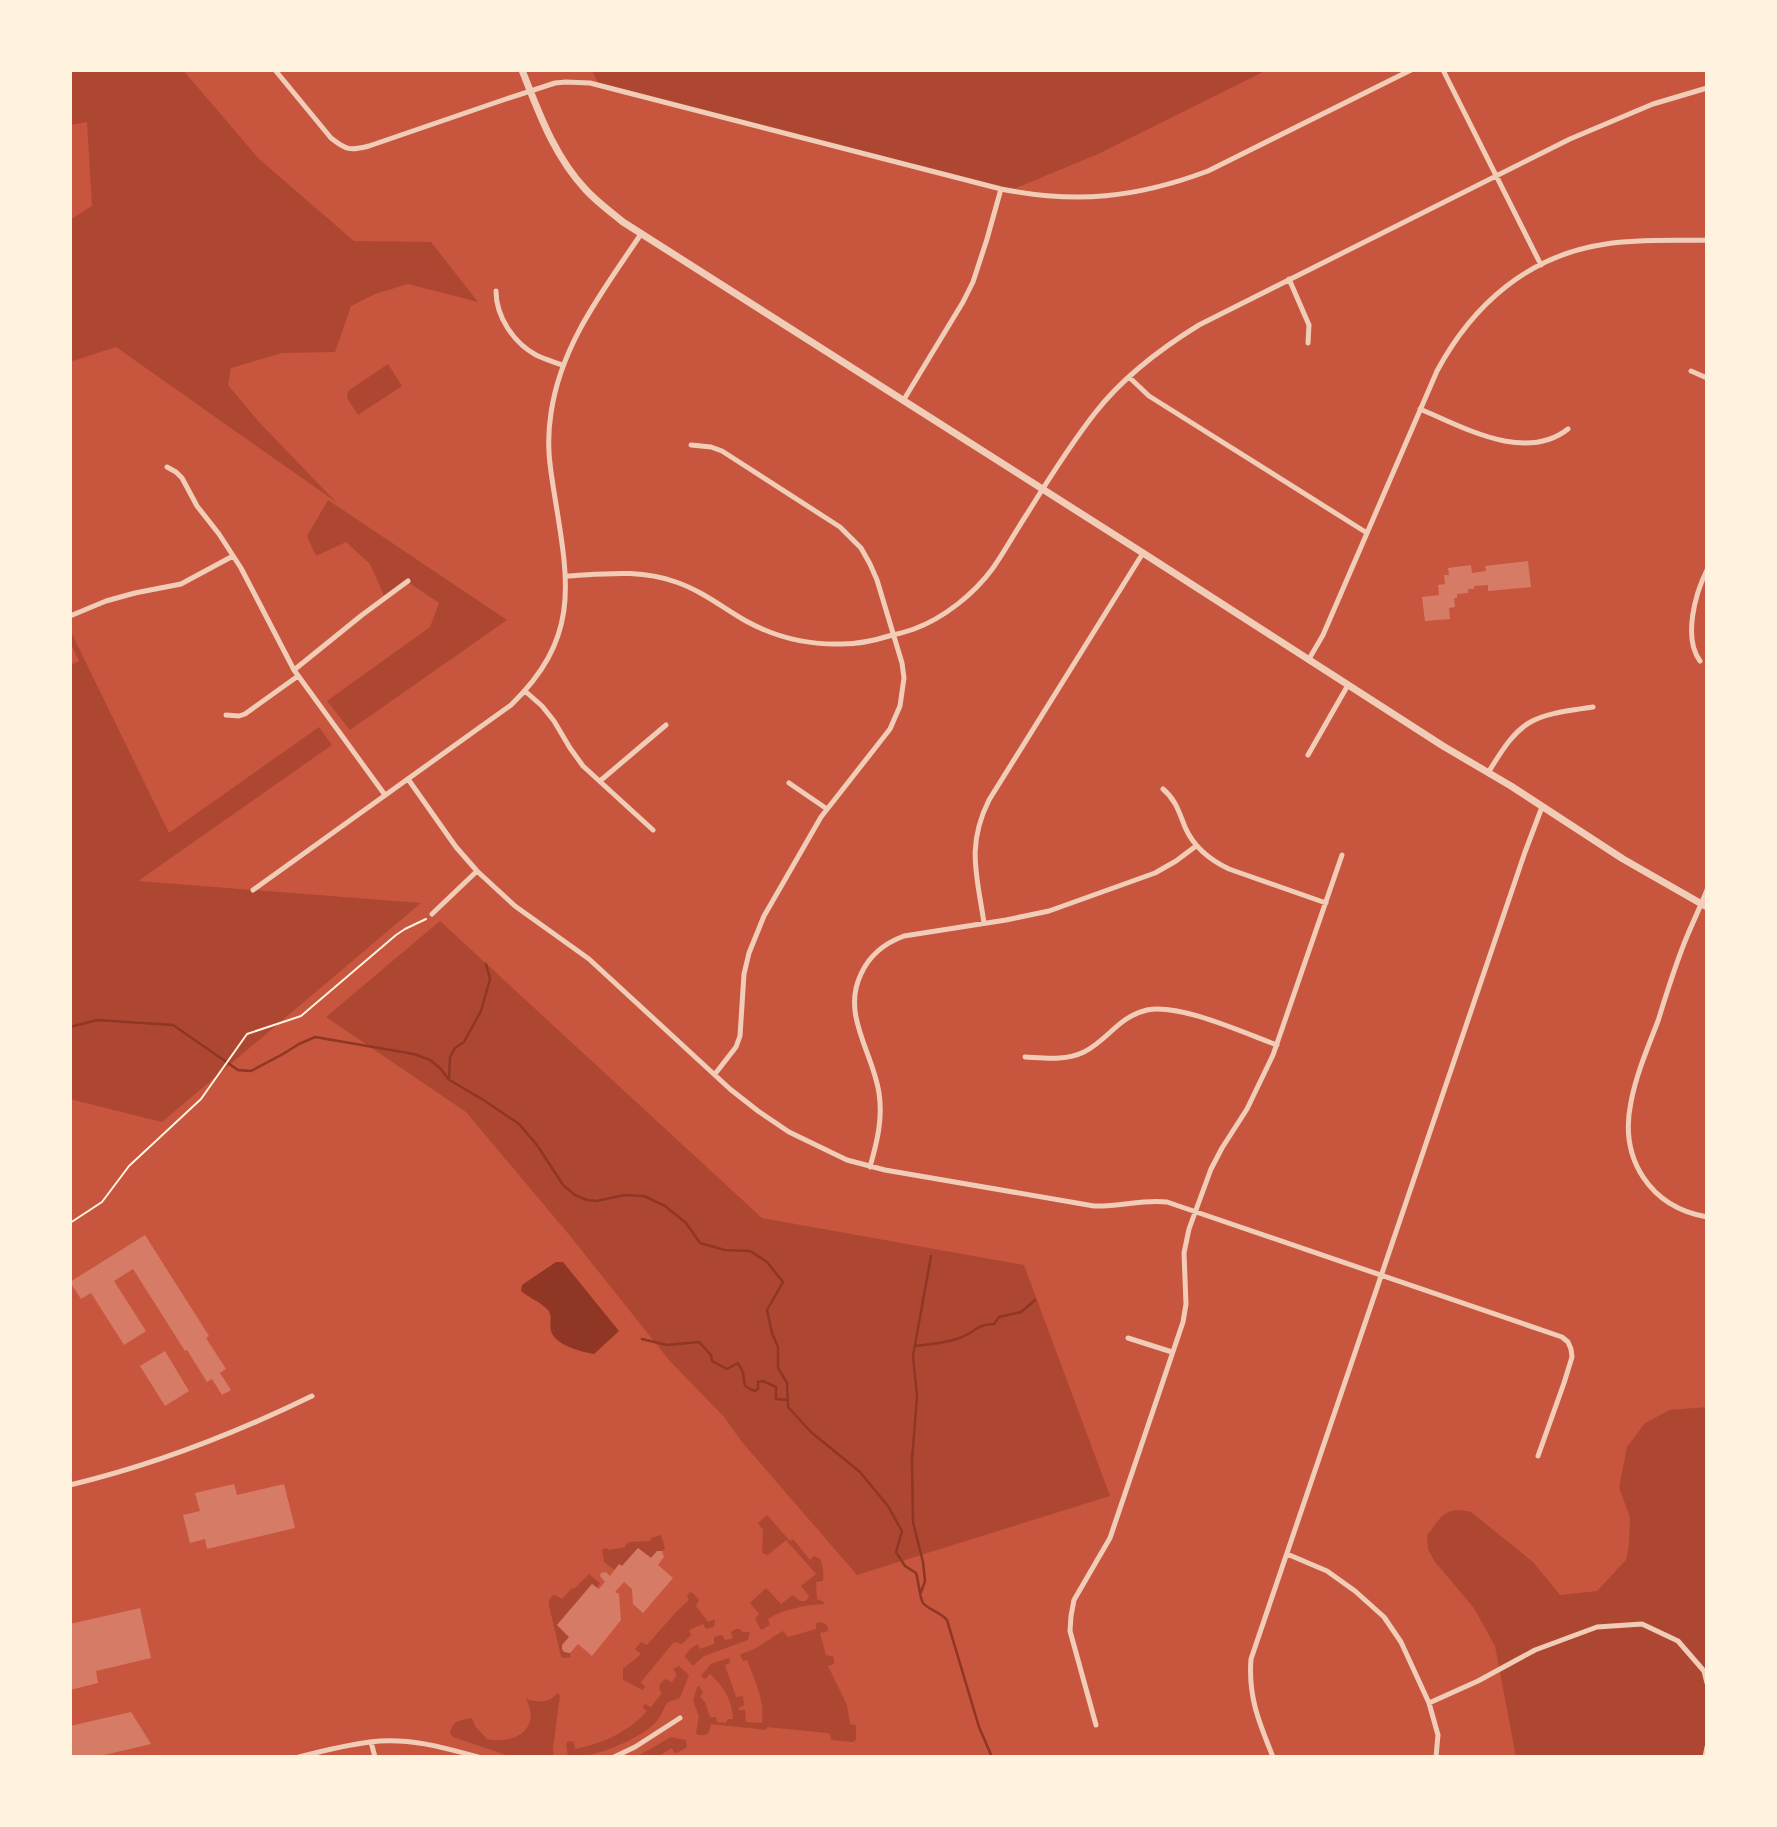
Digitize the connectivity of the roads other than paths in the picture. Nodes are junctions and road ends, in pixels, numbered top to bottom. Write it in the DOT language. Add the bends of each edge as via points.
graph roads {
  1 [pos="275,70"];
  2 [pos="522,70"];
  3 [pos="1411,70"];
  4 [pos="1443,70"];
  5 [pos="1707,88"];
  6 [pos="531,92"];
  7 [pos="1496,176"];
  8 [pos="1001,189"];
  9 [pos="641,234"];
  10 [pos="1707,240"];
  11 [pos="1541,265"];
  12 [pos="1289,279"];
  13 [pos="496,291"];
  14 [pos="1308,343"];
  15 [pos="562,365"];
  16 [pos="1691,371"];
  17 [pos="1129,377"];
  18 [pos="1707,378"];
  19 [pos="903,401"];
  20 [pos="1420,409"];
  21 [pos="1568,429"];
  22 [pos="691,445"];
  23 [pos="167,467"];
  24 [pos="1043,489"];
  25 [pos="1367,533"];
  26 [pos="1143,553"];
  27 [pos="233,556"];
  28 [pos="1707,570"];
  29 [pos="566,576"];
  30 [pos="408,582"];
  31 [pos="70,616"];
  32 [pos="893,635"];
  33 [pos="1309,659"];
  34 [pos="1700,661"];
  35 [pos="294,670"];
  36 [pos="298,677"];
  37 [pos="1348,685"];
  38 [pos="525,691"];
  39 [pos="1592,707"];
  40 [pos="226,715"];
  41 [pos="666,725"];
  42 [pos="1308,755"];
  43 [pos="1488,773"];
  44 [pos="408,779"];
  45 [pos="600,781"];
  46 [pos="789,783"];
  47 [pos="1163,789"];
  48 [pos="385,795"];
  49 [pos="1542,807"];
  50 [pos="827,809"];
  51 [pos="653,830"];
  52 [pos="1196,846"];
  53 [pos="1342,855"];
  54 [pos="477,871"];
  55 [pos="253,890"];
  56 [pos="1707,890"];
  57 [pos="1325,902"];
  58 [pos="1704,905"];
  59 [pos="432,914"];
  60 [pos="985,923"];
  61 [pos="1277,1045"];
  62 [pos="1025,1057"];
  63 [pos="715,1074"];
  64 [pos="870,1167"];
  65 [pos="1195,1211"];
  66 [pos="1707,1217"];
  67 [pos="1382,1274"];
  68 [pos="1128,1338"];
  69 [pos="1172,1352"];
  70 [pos="312,1396"];
  71 [pos="1538,1456"];
  72 [pos="70,1485"];
  73 [pos="1287,1554"];
  74 [pos="1707,1683"];
  75 [pos="1429,1703"];
  76 [pos="680,1718"];
  77 [pos="1096,1725"];
  78 [pos="371,1742"];
  79 [pos="1707,1747"];
  80 [pos="299,1757"];
  81 [pos="375,1757"];
  82 [pos="478,1757"];
  83 [pos="614,1757"];
  84 [pos="1273,1757"];
  85 [pos="1436,1757"];
  86 [pos="1704,1757"];
  1 -- 6 [label="street" via="331,138 350,150"];
  2 -- 6 [label="street"];
  3 -- 8 [label="street" via="1232,160 1177,182 1134,193 1080,198"];
  4 -- 7 [label="street"];
  5 -- 7 [label="street" via="1610,121"];
  6 -- 8 [label="street" via="566,82 601,85"];
  6 -- 9 [label="street" via="552,142 570,170 606,209"];
  7 -- 11 [label="street"];
  7 -- 12 [label="street"];
  8 -- 19 [label="street" via="973,282"];
  9 -- 15 [label="street" via="579,330"];
  9 -- 19 [label="street"];
  10 -- 11 [label="street" via="1603,244"];
  11 -- 20 [label="street" via="1493,296 1463,329"];
  12 -- 14 [label="street" via="1309,325"];
  12 -- 17 [label="street" via="1199,325"];
  13 -- 15 [label="street" via="502,319 518,341 538,356"];
  15 -- 29 [label="street" via="551,412 548,459"];
  16 -- 18 [label="street"];
  17 -- 24 [label="street" via="1096,412"];
  17 -- 25 [label="street" via="1149,396"];
  19 -- 24 [label="street"];
  20 -- 21 [label="street" via="1507,442 1539,443"];
  20 -- 25 [label="street"];
  22 -- 32 [label="street" via="722,451 852,537 870,564"];
  23 -- 27 [label="street" via="182,478"];
  24 -- 26 [label="street"];
  24 -- 32 [label="street" via="978,585 945,613 914,630"];
  25 -- 33 [label="street"];
  26 -- 33 [label="street"];
  26 -- 60 [label="street" via="981,816 975,855"];
  27 -- 31 [label="street" via="181,584 106,601"];
  27 -- 35 [label="street"];
  28 -- 34 [label="street" via="1696,599 1691,638"];
  29 -- 32 [label="street" via="618,572 656,576 697,591 765,630 806,642 866,643"];
  29 -- 38 [label="street" via="565,605 555,642"];
  30 -- 35 [label="street"];
  32 -- 50 [label="street" via="904,678 895,720"];
  33 -- 37 [label="street"];
  35 -- 36 [label="street"];
  36 -- 40 [label="street" via="245,714"];
  36 -- 48 [label="street"];
  37 -- 42 [label="street"];
  37 -- 43 [label="street"];
  38 -- 44 [label="street"];
  38 -- 45 [label="street"];
  39 -- 43 [label="street" via="1529,722 1508,741"];
  41 -- 45 [label="street"];
  43 -- 49 [label="street"];
  44 -- 48 [label="street"];
  44 -- 54 [label="street"];
  45 -- 51 [label="street"];
  46 -- 50 [label="street"];
  47 -- 52 [label="street" via="1177,804"];
  48 -- 55 [label="street"];
  49 -- 58 [label="street"];
  49 -- 67 [label="street"];
  50 -- 63 [label="street" via="756,934 744,974 740,1036"];
  52 -- 57 [label="street" via="1229,869"];
  52 -- 60 [label="street" via="1155,873 1085,899"];
  53 -- 57 [label="street"];
  54 -- 59 [label="street"];
  54 -- 63 [label="street" via="515,906 589,959"];
  56 -- 58 [label="street"];
  57 -- 61 [label="street"];
  58 -- 66 [label="street" via="1687,935 1628,1118 1632,1152 1643,1179 1673,1206"];
  60 -- 64 [label="street" via="893,940 872,956 861,974 854,993 855,1019 876,1076 881,1112"];
  61 -- 62 [label="street" via="1191,1014 1161,1009 1125,1018 1078,1055"];
  61 -- 65 [label="street" via="1260,1086 1211,1169"];
  63 -- 64 [label="street" via="789,1132"];
  64 -- 65 [label="street" via="1094,1206 1157,1200"];
  65 -- 67 [label="street"];
  65 -- 69 [label="street" via="1184,1253 1186,1304"];
  67 -- 71 [label="street" via="1568,1342 1572,1356"];
  67 -- 73 [label="street"];
  68 -- 69 [label="street"];
  69 -- 77 [label="street" via="1110,1538 1072,1608 1070,1631"];
  70 -- 72 [label="street" via="198,1446"];
  73 -- 75 [label="street" via="1327,1571 1384,1616"];
  73 -- 84 [label="street" via="1251,1659 1251,1694"];
  74 -- 75 [label="street" via="1704,1671 1678,1641 1642,1624 1597,1626 1535,1650"];
  75 -- 85 [label="street" via="1438,1735"];
  76 -- 83 [label="street"];
  78 -- 80 [label="street"];
  78 -- 81 [label="street"];
  78 -- 82 [label="street" via="442,1746"];
  79 -- 86 [label="street"];
}
